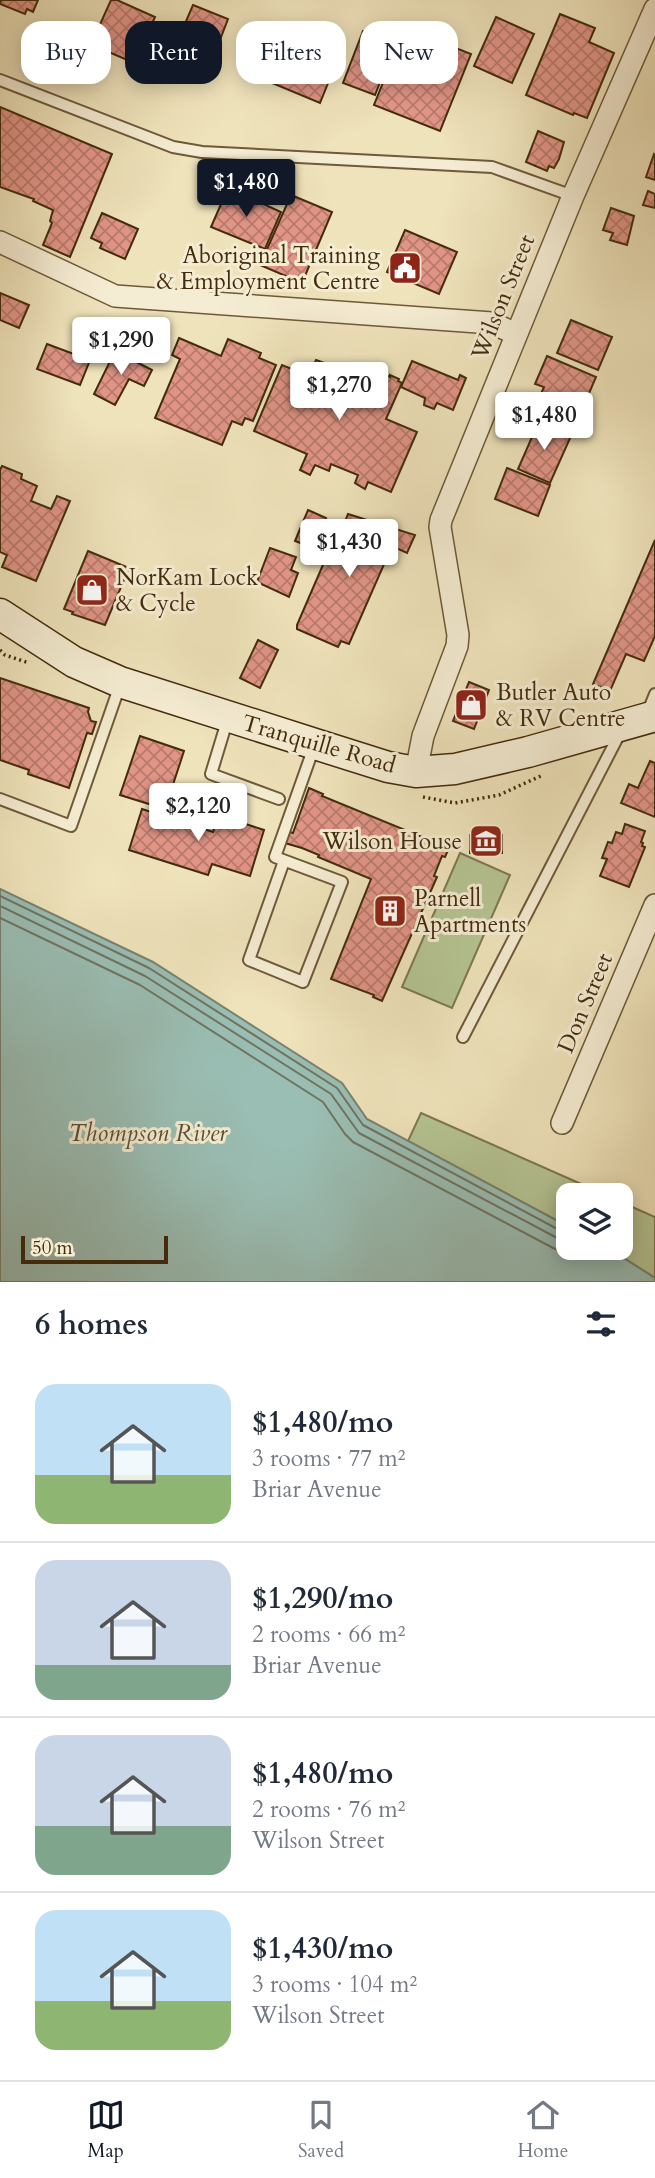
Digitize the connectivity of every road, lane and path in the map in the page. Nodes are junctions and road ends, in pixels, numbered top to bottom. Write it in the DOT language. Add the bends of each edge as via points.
graph roads {
  1 [pos="655,9"];
  2 [pos="0,80"];
  3 [pos="573,196"];
  4 [pos="0,242"];
  5 [pos="516,334"];
  6 [pos="0,614"];
  7 [pos="120,682"];
  8 [pos="645,714"];
  9 [pos="228,718"];
  10 [pos="315,744"];
  11 [pos="416,772"];
  12 [pos="0,799"];
  13 [pos="279,799"];
  14 [pos="284,861"];
  15 [pos="655,905"];
  16 [pos="463,1037"];
  17 [pos="562,1122"];
  1 -- 3 [label="street, Wilson Street"];
  2 -- 3 [label="lane" via="173,147 492,167"];
  3 -- 5 [label="street, Wilson Street"];
  4 -- 5 [label="street" via="115,296 492,323"];
  5 -- 11 [label="street, Wilson Street" via="441,520 457,646 423,736"];
  6 -- 7 [label="main road, Tranquille Road" via="74,662"];
  7 -- 9 [label="main road, Tranquille Road"];
  7 -- 12 [label="lane" via="71,826"];
  8 -- 11 [label="main road, Tranquille Road" via="528,752 455,769"];
  8 -- 16 [label="lane"];
  9 -- 10 [label="main road, Tranquille Road"];
  9 -- 13 [label="lane" via="211,774"];
  10 -- 11 [label="main road, Tranquille Road"];
  10 -- 14 [label="lane" via="275,857"];
  14 -- 14 [label="lane" via="342,882 303,982 249,960"];
  15 -- 17 [label="street, Don Street"];
}
